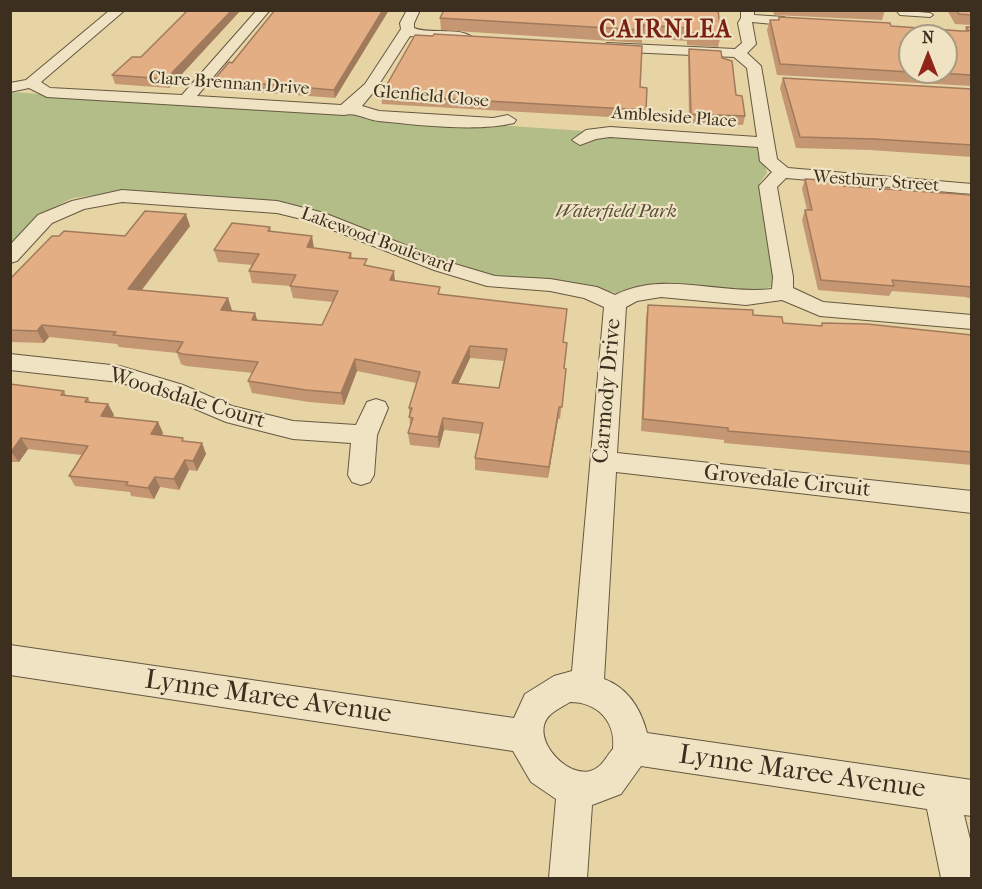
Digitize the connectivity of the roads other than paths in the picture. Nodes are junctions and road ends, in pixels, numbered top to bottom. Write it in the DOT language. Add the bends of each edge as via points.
graph roads {
  1 [pos="119,10"];
  2 [pos="264,10"];
  3 [pos="414,10"];
  4 [pos="898,10"];
  5 [pos="930,15"];
  6 [pos="752,18"];
  7 [pos="790,21"];
  8 [pos="408,30"];
  9 [pos="478,39"];
  10 [pos="595,46"];
  11 [pos="738,53"];
  12 [pos="31,83"];
  13 [pos="10,88"];
  14 [pos="186,100"];
  15 [pos="351,107"];
  16 [pos="508,120"];
  17 [pos="580,140"];
  18 [pos="768,143"];
  19 [pos="782,172"];
  20 [pos="972,189"];
  21 [pos="10,257"];
  22 [pos="782,291"];
  23 [pos="615,304"];
  24 [pos="972,322"];
  25 [pos="10,363"];
  26 [pos="376,408"];
  27 [pos="364,435"];
  28 [pos="603,461"];
  29 [pos="361,475"];
  30 [pos="972,502"];
  31 [pos="10,660"];
  32 [pos="587,688"];
  33 [pos="526,736"];
  34 [pos="632,748"];
  35 [pos="575,788"];
  36 [pos="956,796"];
  37 [pos="568,879"];
  38 [pos="960,879"];
  1 -- 12 [label="street"];
  2 -- 14 [label="street"];
  3 -- 8 [label="street"];
  4 -- 5 [label="lane"];
  6 -- 7 [label="street"];
  6 -- 11 [label="street" via="749,44"];
  8 -- 9 [label="street" via="419,35"];
  8 -- 15 [label="street" via="396,41 361,100"];
  10 -- 11 [label="street"];
  11 -- 18 [label="street" via="764,80"];
  12 -- 13 [label="street"];
  12 -- 14 [label="street, Clare Brennan Drive" via="47,92"];
  14 -- 15 [label="street, Clare Brennan Drive" via="333,111"];
  15 -- 16 [label="street, Glenfield Close" via="377,116 493,123"];
  17 -- 18 [label="street, Ambleside Place" via="610,132"];
  18 -- 19 [label="street" via="768,161"];
  19 -- 20 [label="street, Westbury Street"];
  19 -- 22 [label="street" via="768,186"];
  21 -- 23 [label="street, Lakewood Boulevard" via="45,219 79,205 122,196 277,207 317,217 441,266 494,282 590,292"];
  22 -- 23 [label="street, Carmody Drive" via="778,295 747,298 657,290 629,294"];
  22 -- 24 [label="street" via="820,309"];
  23 -- 28 [label="street, Carmody Drive"];
  25 -- 27 [label="street, Woodsdale Court" via="120,374 226,412 293,430"];
  26 -- 27 [label="street"];
  27 -- 29 [label="street"];
  28 -- 30 [label="street, Grovedale Circuit"];
  28 -- 32 [label="street, Carmody Drive"];
  31 -- 33 [label="street, Lynne Maree Avenue"];
  32 -- 33 [label="street" via="565,687 550,693 537,704"];
  32 -- 34 [label="street" via="603,694 617,706 627,721"];
  33 -- 35 [label="street" via="541,771 556,782"];
  34 -- 35 [label="street" via="622,770 609,782"];
  34 -- 36 [label="street, Lynne Maree Avenue"];
  35 -- 37 [label="street"];
  36 -- 38 [label="street"];
}
